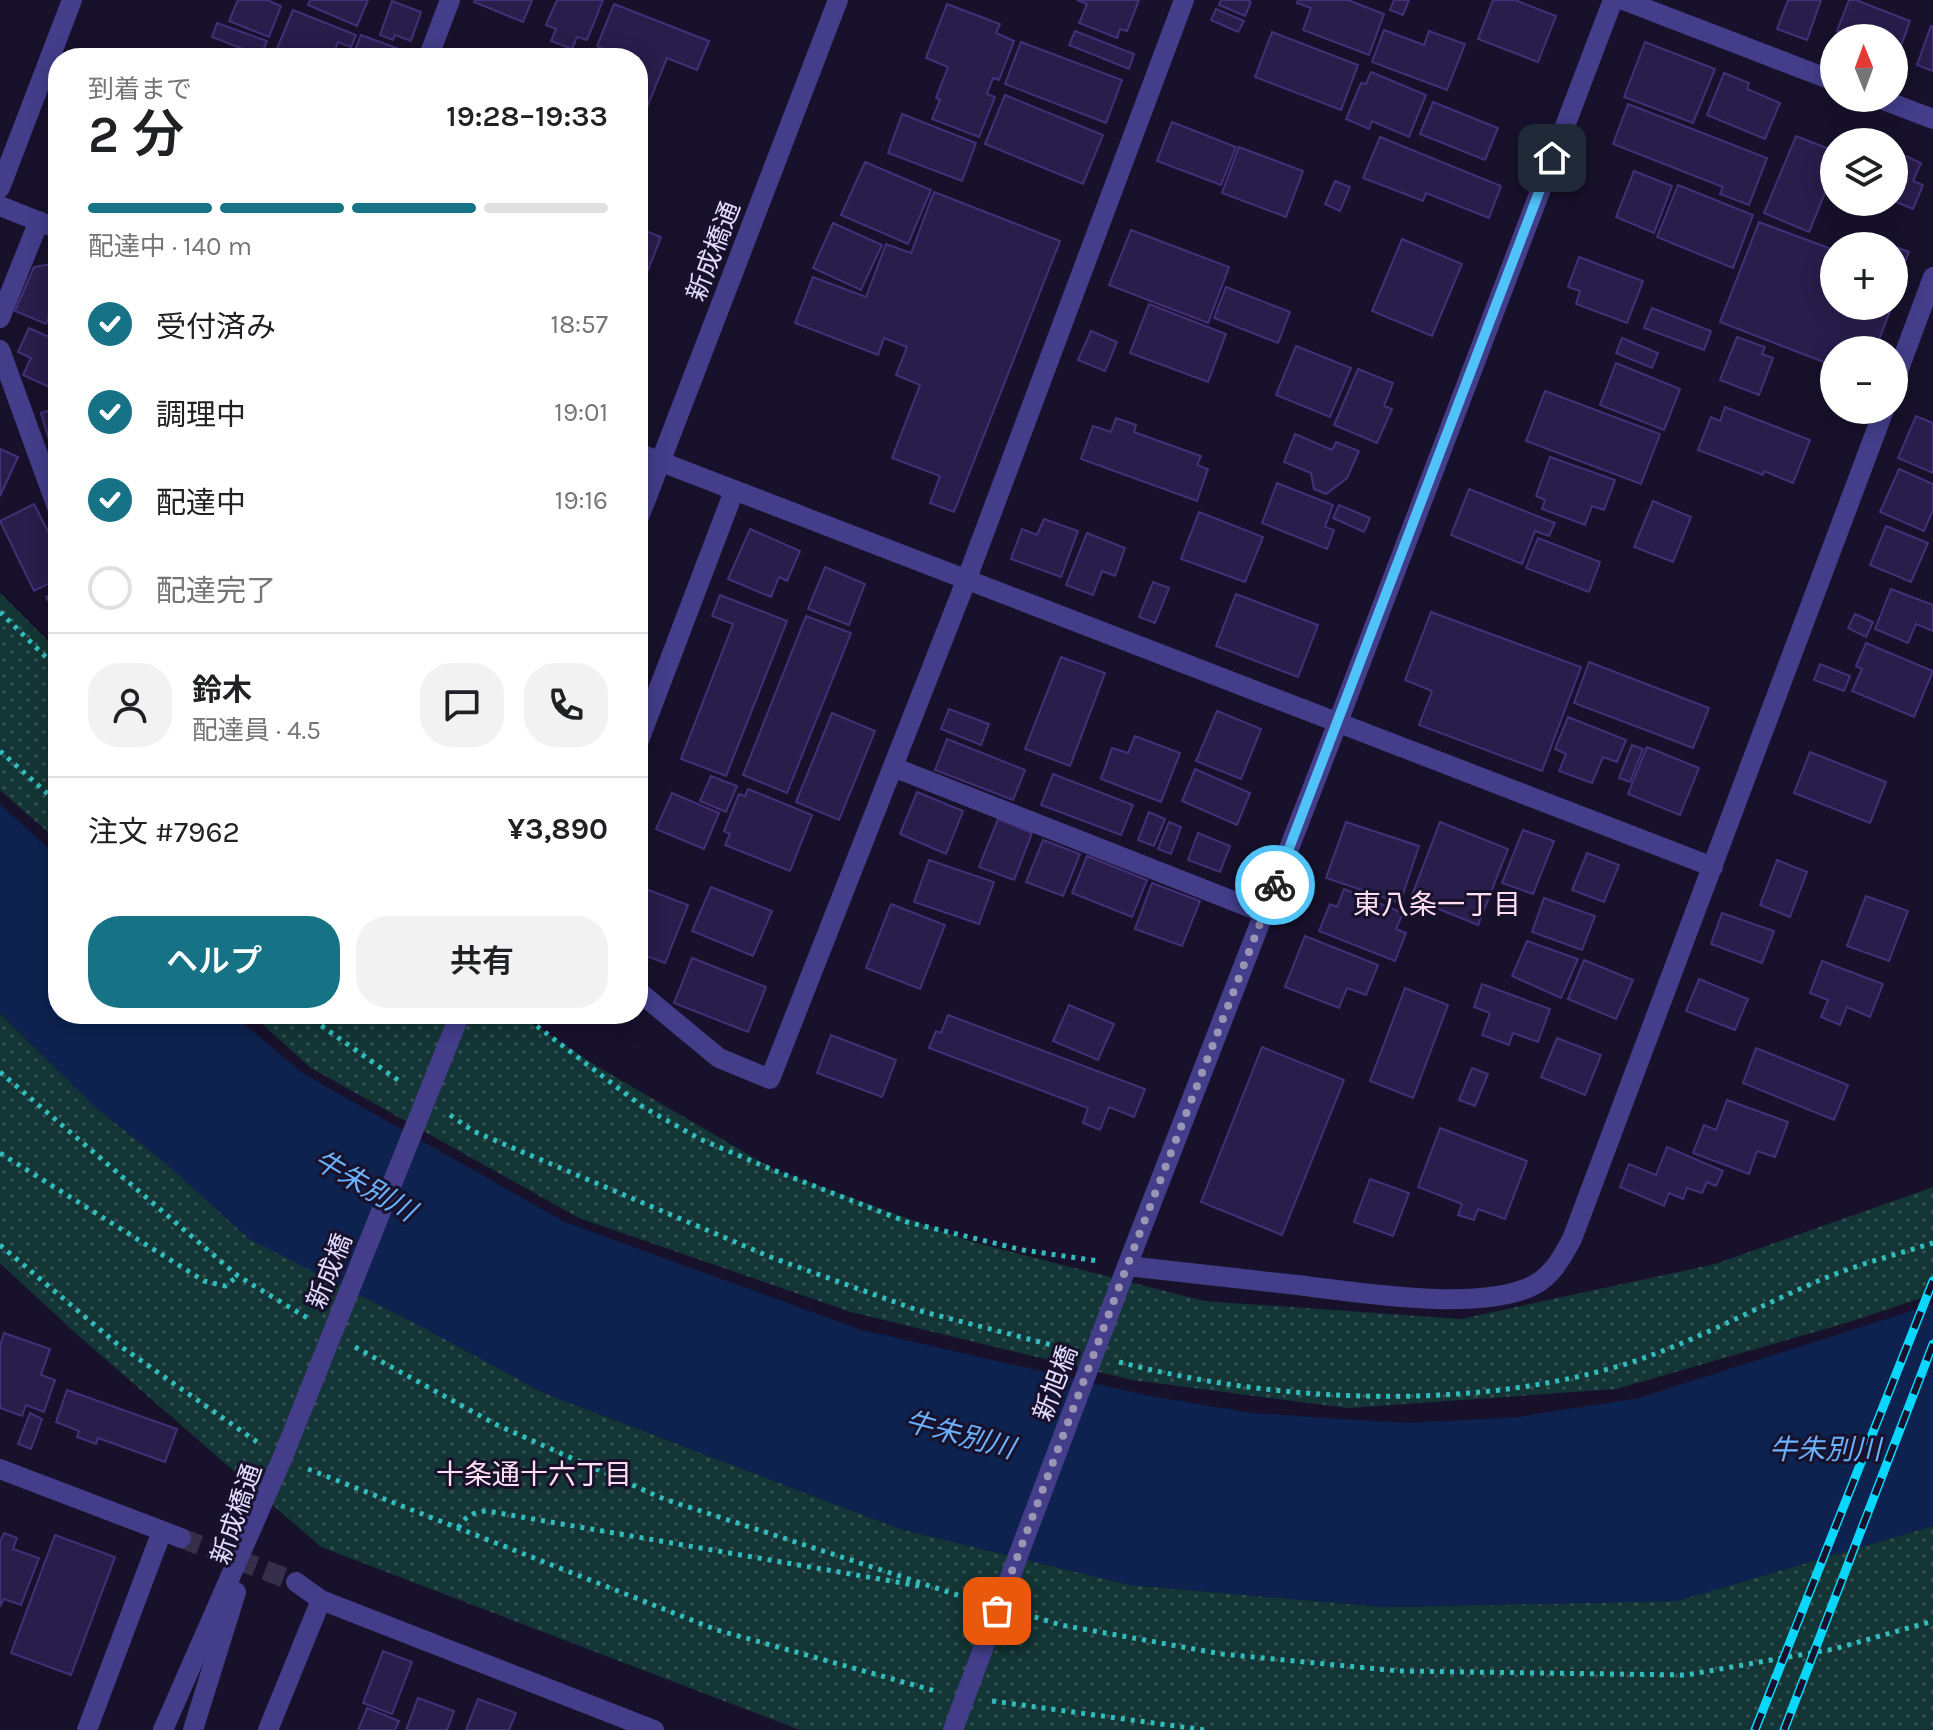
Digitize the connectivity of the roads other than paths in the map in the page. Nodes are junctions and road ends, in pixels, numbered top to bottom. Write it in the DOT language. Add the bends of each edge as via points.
graph roads {
  1 [pos="72,0"];
  2 [pos="450,0"];
  3 [pos="838,0"];
  4 [pos="1184,0"];
  5 [pos="1613,0"];
  6 [pos="1623,0"];
  7 [pos="54,48"];
  8 [pos="432,48"];
  9 [pos="48,63"];
  10 [pos="1820,76"];
  11 [pos="1908,109"];
  12 [pos="1933,119"];
  13 [pos="0,188"];
  14 [pos="0,206"];
  15 [pos="48,225"];
  16 [pos="1933,277"];
  17 [pos="0,318"];
  18 [pos="1908,344"];
  19 [pos="0,350"];
  20 [pos="1879,424"];
  21 [pos="648,457"];
  22 [pos="659,461"];
  23 [pos="48,482"];
  24 [pos="734,491"];
  25 [pos="648,492"];
  26 [pos="966,581"];
  27 [pos="648,717"];
  28 [pos="1338,722"];
  29 [pos="893,767"];
  30 [pos="1713,867"];
  31 [pos="1264,913"];
  32 [pos="648,999"];
  33 [pos="456,1024"];
  34 [pos="1127,1266"];
  35 [pos="282,1459"];
  36 [pos="0,1469"];
  37 [pos="162,1531"];
  38 [pos="181,1538"];
  39 [pos="296,1582"];
  40 [pos="321,1600"];
  41 [pos="87,1730"];
  42 [pos="163,1730"];
  43 [pos="193,1730"];
  44 [pos="268,1730"];
  45 [pos="654,1730"];
  46 [pos="953,1730"];
  1 -- 7 [label="street"];
  2 -- 8 [label="street"];
  3 -- 22 [label="street, 新成橋通"];
  4 -- 26 [label="street"];
  5 -- 28 [label="street, 新旭橋"];
  6 -- 10 [label="street"];
  9 -- 13 [label="street"];
  11 -- 12 [label="street"];
  14 -- 15 [label="street"];
  15 -- 17 [label="street"];
  16 -- 18 [label="street"];
  19 -- 23 [label="street"];
  20 -- 30 [label="street"];
  21 -- 22 [label="street"];
  22 -- 24 [label="street"];
  22 -- 25 [label="street, 新成橋通"];
  24 -- 26 [label="street"];
  24 -- 27 [label="street"];
  26 -- 28 [label="street"];
  26 -- 29 [label="street"];
  28 -- 30 [label="street"];
  28 -- 31 [label="street, 新旭橋"];
  29 -- 31 [label="street"];
  29 -- 32 [label="street" via="770,1079 719,1058"];
  30 -- 34 [label="street" via="1572,1239 1547,1277 1504,1294 1420,1297"];
  31 -- 34 [label="street, 新旭橋"];
  33 -- 35 [label="street, 新成橋, bridge"];
  34 -- 46 [label="street, 新旭橋, bridge"];
  35 -- 42 [label="street, 新成橋通"];
  35 -- 43 [label="street, 新成橋通"];
  36 -- 37 [label="street"];
  37 -- 38 [label="street"];
  37 -- 41 [label="street"];
  39 -- 40 [label="street"];
  40 -- 44 [label="street"];
  40 -- 45 [label="street"];
}
